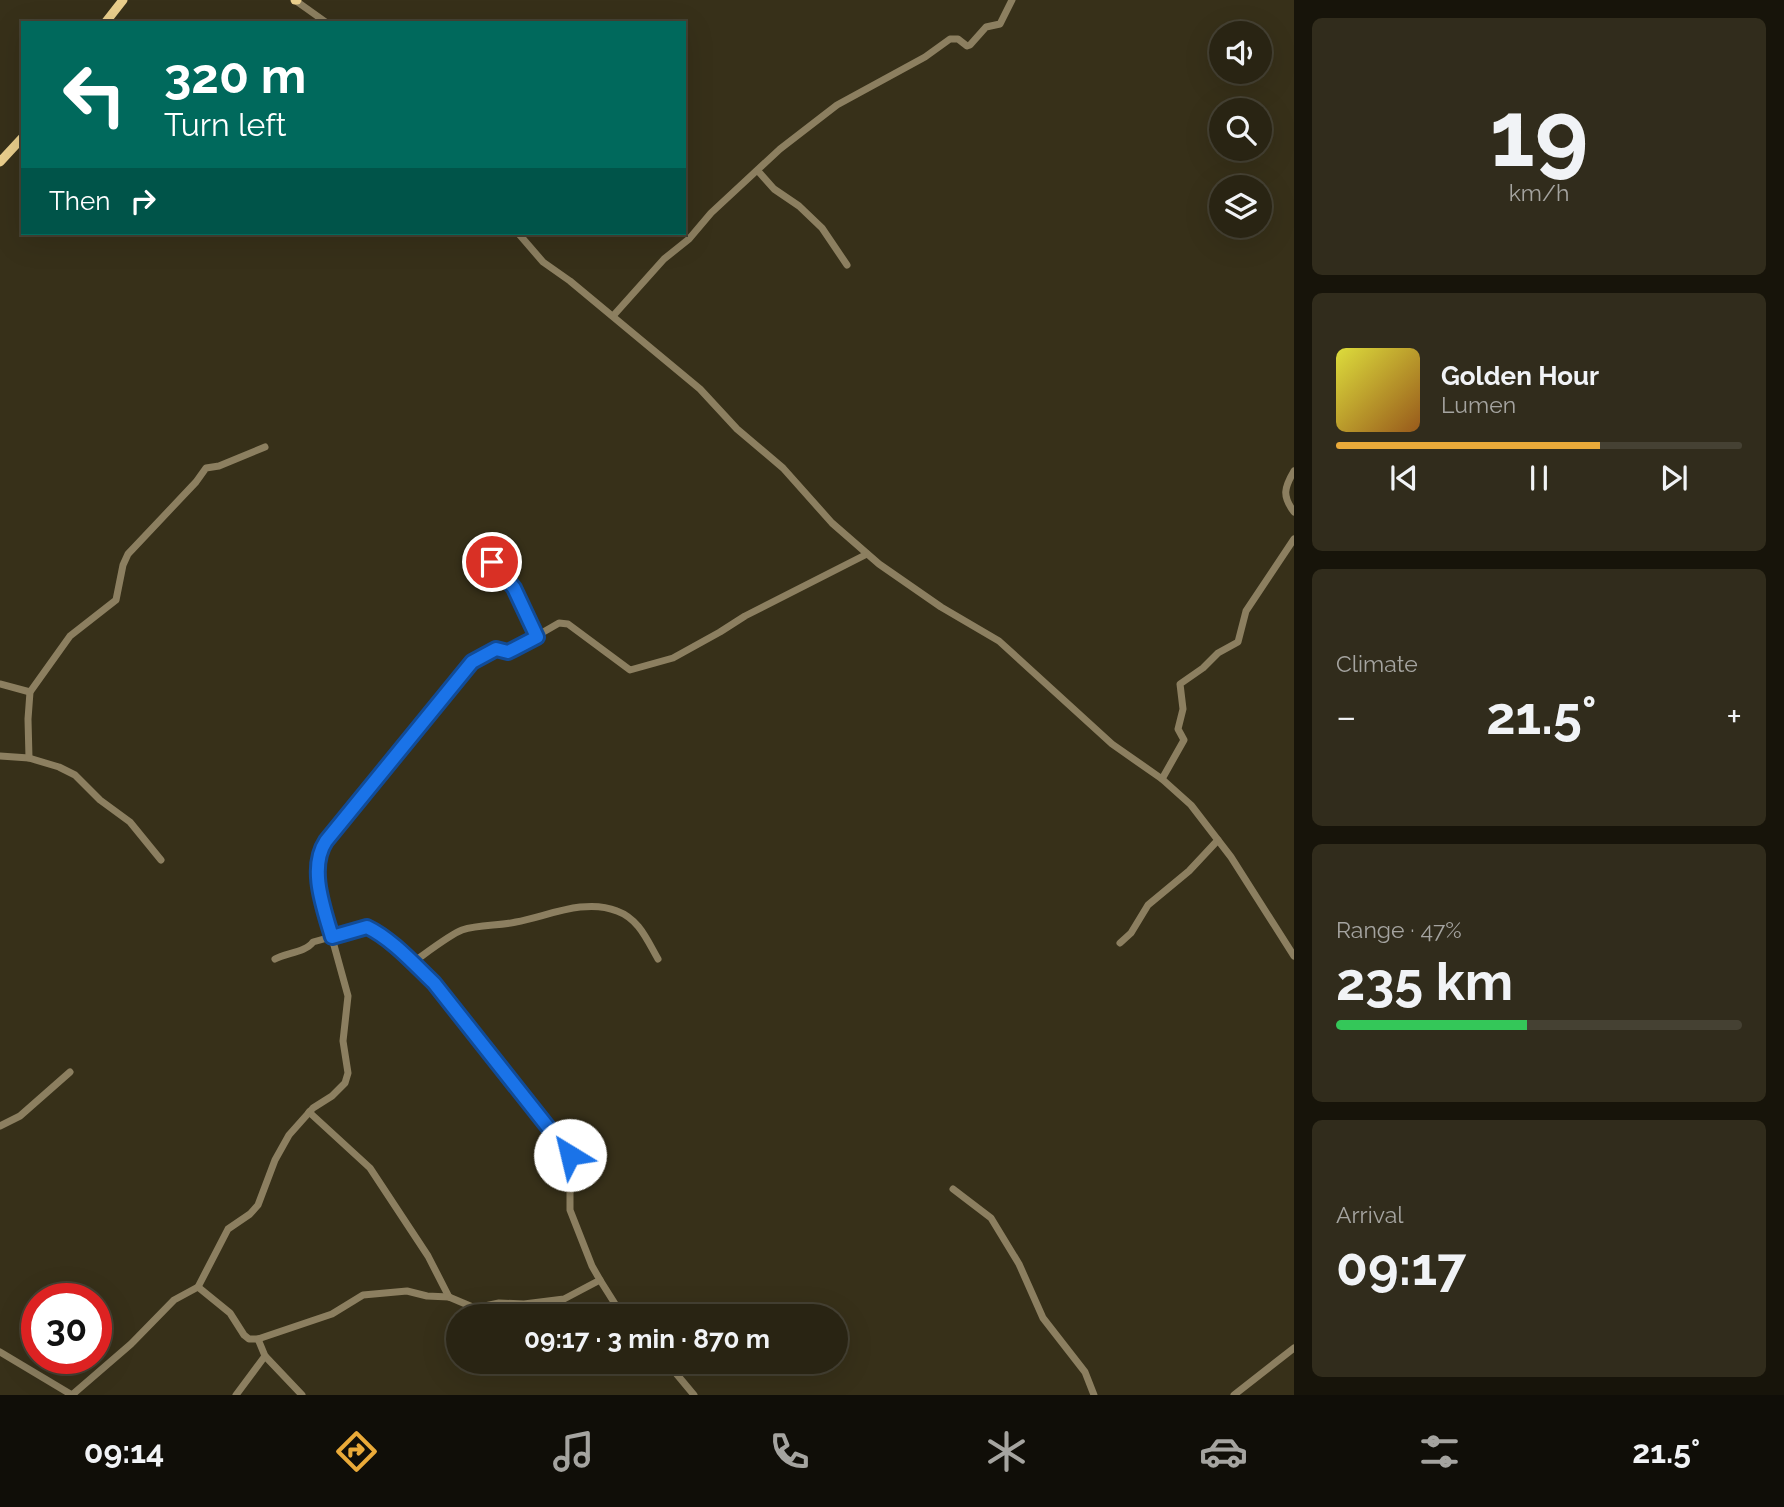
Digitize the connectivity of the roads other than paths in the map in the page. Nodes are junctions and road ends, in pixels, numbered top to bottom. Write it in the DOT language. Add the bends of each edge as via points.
graph roads {
  1 [pos="123,0"];
  2 [pos="296,0"];
  3 [pos="1012,0"];
  4 [pos="107,21"];
  5 [pos="324,21"];
  6 [pos="21,138"];
  7 [pos="0,162"];
  8 [pos="758,171"];
  9 [pos="520,235"];
  10 [pos="847,265"];
  11 [pos="613,316"];
  12 [pos="265,447"];
  13 [pos="1294,471"];
  14 [pos="1294,512"];
  15 [pos="1294,539"];
  16 [pos="867,554"];
  17 [pos="492,562"];
  18 [pos="537,637"];
  19 [pos="0,684"];
  20 [pos="30,692"];
  21 [pos="0,756"];
  22 [pos="29,758"];
  23 [pos="1162,779"];
  24 [pos="1218,840"];
  25 [pos="161,860"];
  26 [pos="332,937"];
  27 [pos="1120,943"];
  28 [pos="1294,956"];
  29 [pos="275,959"];
  30 [pos="658,959"];
  31 [pos="412,963"];
  32 [pos="70,1072"];
  33 [pos="309,1112"];
  34 [pos="0,1126"];
  35 [pos="953,1189"];
  36 [pos="600,1280"];
  37 [pos="198,1287"];
  38 [pos="449,1297"];
  39 [pos="615,1304"];
  40 [pos="258,1339"];
  41 [pos="1294,1348"];
  42 [pos="0,1352"];
  43 [pos="265,1356"];
  44 [pos="676,1374"];
  45 [pos="72,1395"];
  46 [pos="236,1395"];
  47 [pos="302,1395"];
  48 [pos="694,1395"];
  49 [pos="1094,1395"];
  50 [pos="1234,1395"];
  1 -- 4 [label="main road"];
  2 -- 5 [label="street"];
  3 -- 8 [label="street" via="1000,24 986,27 970,45 950,38 837,106"];
  6 -- 7 [label="main road"];
  8 -- 10 [label="street" via="774,190 822,228"];
  8 -- 11 [label="street" via="664,259"];
  9 -- 11 [label="street" via="543,262"];
  11 -- 16 [label="street" via="700,389"];
  12 -- 20 [label="street" via="206,468 128,554 116,600 69,636"];
  13 -- 14 [label="street" via="1284,488"];
  15 -- 23 [label="street" via="1246,611 1238,642 1180,684 1183,709 1178,729 1184,740"];
  16 -- 18 [label="street" via="673,658 638,669 630,670 568,624 559,623"];
  16 -- 23 [label="street" via="941,607 999,641 1112,744"];
  17 -- 18 [label="street" via="514,588"];
  18 -- 26 [label="street" via="508,652 496,649 472,662 326,841 319,854 318,879"];
  19 -- 20 [label="street"];
  20 -- 22 [label="street"];
  21 -- 22 [label="street"];
  22 -- 25 [label="street" via="75,775 130,821"];
  23 -- 24 [label="street" via="1191,805"];
  24 -- 27 [label="street" via="1148,905"];
  24 -- 28 [label="street"];
  26 -- 29 [label="street"];
  26 -- 31 [label="street" via="367,927"];
  26 -- 33 [label="street" via="348,996 343,1041 348,1073 337,1092"];
  30 -- 31 [label="street" via="642,929 629,917 584,907 461,930"];
  31 -- 36 [label="street" via="434,983 570,1155 570,1210"];
  32 -- 34 [label="street" via="20,1116"];
  33 -- 37 [label="street" via="275,1160 258,1205 228,1229"];
  33 -- 38 [label="street" via="370,1168 428,1256"];
  35 -- 49 [label="street" via="991,1218 1019,1264 1043,1318 1085,1372"];
  36 -- 38 [label="street" via="565,1299 547,1302 475,1308"];
  36 -- 39 [label="street"];
  37 -- 40 [label="street" via="230,1313 244,1335"];
  37 -- 45 [label="street" via="174,1300"];
  38 -- 40 [label="street" via="407,1292 363,1295 332,1314"];
  40 -- 43 [label="street"];
  41 -- 50 [label="street"];
  42 -- 45 [label="street"];
  43 -- 46 [label="street"];
  43 -- 47 [label="street"];
  44 -- 48 [label="street"];
}
